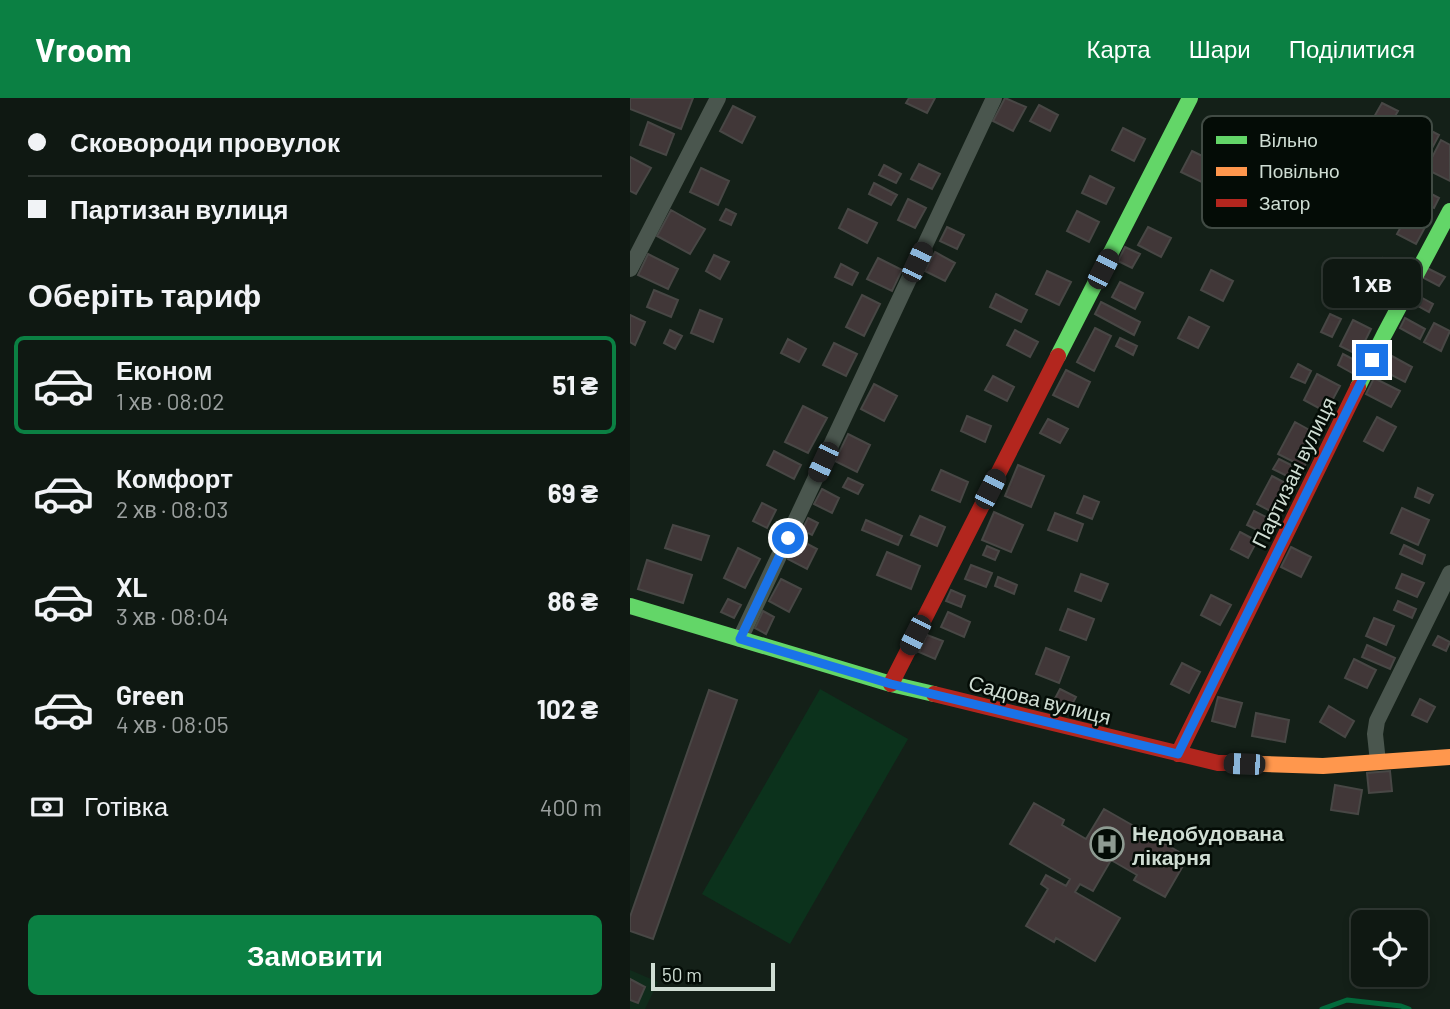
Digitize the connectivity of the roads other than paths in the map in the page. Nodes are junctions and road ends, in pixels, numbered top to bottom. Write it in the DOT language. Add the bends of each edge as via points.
graph roads {
  1 [pos="718,98"];
  2 [pos="994,98"];
  3 [pos="1190,98"];
  4 [pos="1450,211"];
  5 [pos="630,269"];
  6 [pos="1450,573"];
  7 [pos="630,606"];
  8 [pos="740,639"];
  9 [pos="891,684"];
  10 [pos="1178,754"];
  11 [pos="1450,757"];
  12 [pos="1378,762"];
  1 -- 5 [label="street"];
  2 -- 8 [label="street"];
  3 -- 9 [label="street"];
  4 -- 10 [label="street, Партизан вулиця"];
  6 -- 12 [label="street" via="1377,721"];
  7 -- 8 [label="street, Садова вулиця"];
  8 -- 9 [label="street, Садова вулиця"];
  9 -- 10 [label="street, Садова вулиця"];
  10 -- 12 [label="street, Садова вулиця" via="1218,763 1323,766"];
  11 -- 12 [label="street, Садова вулиця"];
}
